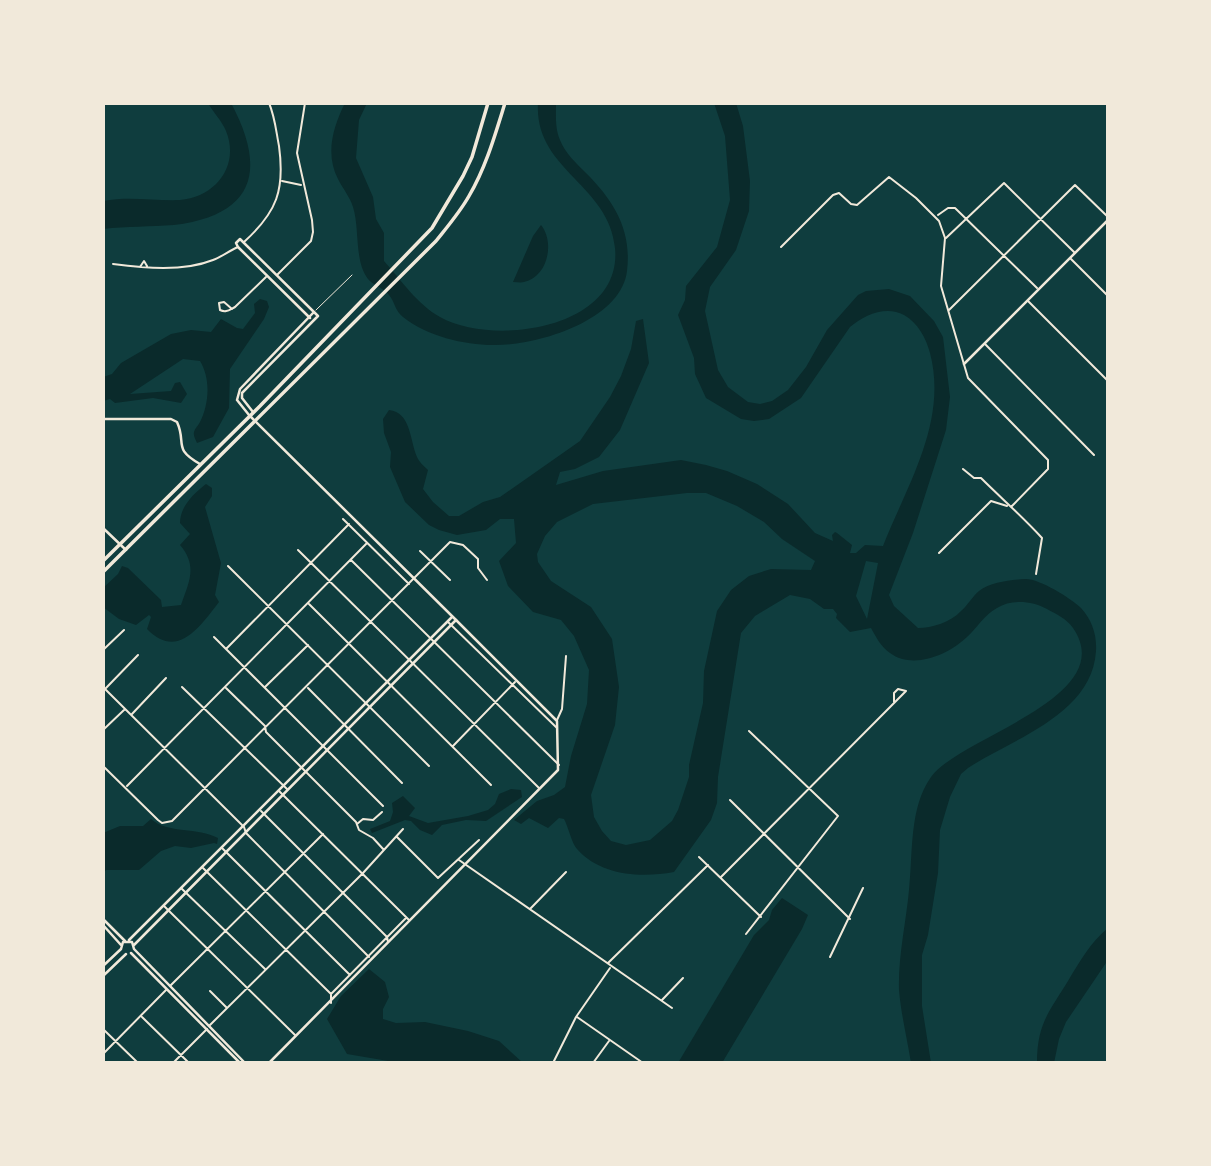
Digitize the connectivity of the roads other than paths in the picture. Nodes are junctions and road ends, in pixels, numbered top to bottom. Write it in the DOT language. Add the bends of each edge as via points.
graph roads {
  1 [pos="269,103"];
  2 [pos="305,103"];
  3 [pos="488,103"];
  4 [pos="505,103"];
  5 [pos="281,180"];
  6 [pos="303,186"];
  7 [pos="937,216"];
  8 [pos="968,219"];
  9 [pos="1108,219"];
  10 [pos="1040,220"];
  11 [pos="945,238"];
  12 [pos="244,242"];
  13 [pos="239,247"];
  14 [pos="781,247"];
  15 [pos="1074,253"];
  16 [pos="1004,254"];
  17 [pos="1070,258"];
  18 [pos="113,264"];
  19 [pos="140,268"];
  20 [pos="148,268"];
  21 [pos="273,272"];
  22 [pos="352,275"];
  23 [pos="267,277"];
  24 [pos="278,277"];
  25 [pos="274,284"];
  26 [pos="1038,289"];
  27 [pos="1108,296"];
  28 [pos="1027,300"];
  29 [pos="232,309"];
  30 [pos="948,311"];
  31 [pos="313,313"];
  32 [pos="309,317"];
  33 [pos="313,321"];
  34 [pos="985,343"];
  35 [pos="277,354"];
  36 [pos="964,364"];
  37 [pos="1108,381"];
  38 [pos="251,414"];
  39 [pos="103,419"];
  40 [pos="256,420"];
  41 [pos="1094,455"];
  42 [pos="200,464"];
  43 [pos="963,468"];
  44 [pos="1010,506"];
  45 [pos="343,519"];
  46 [pos="349,524"];
  47 [pos="103,528"];
  48 [pos="368,543"];
  49 [pos="120,544"];
  50 [pos="126,550"];
  51 [pos="298,550"];
  52 [pos="419,551"];
  53 [pos="939,553"];
  54 [pos="351,560"];
  55 [pos="103,561"];
  56 [pos="430,561"];
  57 [pos="311,563"];
  58 [pos="228,566"];
  59 [pos="103,572"];
  60 [pos="1036,574"];
  61 [pos="415,579"];
  62 [pos="450,580"];
  63 [pos="487,580"];
  64 [pos="330,582"];
  65 [pos="410,585"];
  66 [pos="393,601"];
  67 [pos="308,603"];
  68 [pos="268,605"];
  69 [pos="454,618"];
  70 [pos="371,623"];
  71 [pos="449,623"];
  72 [pos="287,625"];
  73 [pos="124,630"];
  74 [pos="214,637"];
  75 [pos="432,641"];
  76 [pos="350,644"];
  77 [pos="308,645"];
  78 [pos="226,649"];
  79 [pos="103,650"];
  80 [pos="138,655"];
  81 [pos="566,656"];
  82 [pos="411,662"];
  83 [pos="329,665"];
  84 [pos="244,668"];
  85 [pos="166,678"];
  86 [pos="517,681"];
  87 [pos="388,682"];
  88 [pos="513,685"];
  89 [pos="391,686"];
  90 [pos="182,687"];
  91 [pos="225,687"];
  92 [pos="307,687"];
  93 [pos="104,688"];
  94 [pos="264,688"];
  95 [pos="894,702"];
  96 [pos="495,703"];
  97 [pos="366,704"];
  98 [pos="370,707"];
  99 [pos="125,709"];
  100 [pos="204,709"];
  101 [pos="286,709"];
  102 [pos="131,715"];
  103 [pos="557,721"];
  104 [pos="344,725"];
  105 [pos="474,725"];
  106 [pos="265,729"];
  107 [pos="348,729"];
  108 [pos="557,729"];
  109 [pos="103,730"];
  110 [pos="749,731"];
  111 [pos="323,746"];
  112 [pos="452,747"];
  113 [pos="165,748"];
  114 [pos="245,748"];
  115 [pos="327,751"];
  116 [pos="559,765"];
  117 [pos="103,766"];
  118 [pos="429,766"];
  119 [pos="302,767"];
  120 [pos="306,772"];
  121 [pos="402,783"];
  122 [pos="491,785"];
  123 [pos="284,786"];
  124 [pos="205,787"];
  125 [pos="809,787"];
  126 [pos="126,788"];
  127 [pos="540,789"];
  128 [pos="288,790"];
  129 [pos="278,791"];
  130 [pos="283,795"];
  131 [pos="730,800"];
  132 [pos="383,806"];
  133 [pos="260,810"];
  134 [pos="382,812"];
  135 [pos="263,814"];
  136 [pos="356,824"];
  137 [pos="244,827"];
  138 [pos="404,829"];
  139 [pos="246,833"];
  140 [pos="323,834"];
  141 [pos="765,834"];
  142 [pos="397,837"];
  143 [pos="479,840"];
  144 [pos="222,848"];
  145 [pos="384,850"];
  146 [pos="226,852"];
  147 [pos="303,853"];
  148 [pos="699,857"];
  149 [pos="459,860"];
  150 [pos="464,864"];
  151 [pos="708,865"];
  152 [pos="798,866"];
  153 [pos="202,867"];
  154 [pos="206,871"];
  155 [pos="285,872"];
  156 [pos="566,872"];
  157 [pos="363,873"];
  158 [pos="720,877"];
  159 [pos="181,888"];
  160 [pos="863,888"];
  161 [pos="266,891"];
  162 [pos="186,892"];
  163 [pos="342,892"];
  164 [pos="164,906"];
  165 [pos="168,909"];
  166 [pos="247,910"];
  167 [pos="529,910"];
  168 [pos="324,911"];
  169 [pos="761,916"];
  170 [pos="850,919"];
  171 [pos="408,920"];
  172 [pos="104,922"];
  173 [pos="305,929"];
  174 [pos="226,932"];
  175 [pos="746,934"];
  176 [pos="387,937"];
  177 [pos="127,941"];
  178 [pos="388,942"];
  179 [pos="121,947"];
  180 [pos="133,949"];
  181 [pos="209,949"];
  182 [pos="287,949"];
  183 [pos="126,954"];
  184 [pos="369,957"];
  185 [pos="830,957"];
  186 [pos="607,964"];
  187 [pos="103,966"];
  188 [pos="611,967"];
  189 [pos="265,970"];
  190 [pos="350,975"];
  191 [pos="103,976"];
  192 [pos="683,978"];
  193 [pos="169,988"];
  194 [pos="247,988"];
  195 [pos="210,991"];
  196 [pos="331,994"];
  197 [pos="661,1000"];
  198 [pos="331,1003"];
  199 [pos="227,1008"];
  200 [pos="672,1008"];
  201 [pos="141,1016"];
  202 [pos="576,1017"];
  203 [pos="208,1027"];
  204 [pos="103,1029"];
  205 [pos="296,1035"];
  206 [pos="609,1040"];
  207 [pos="115,1041"];
  208 [pos="103,1054"];
  209 [pos="181,1055"];
  210 [pos="138,1063"];
  211 [pos="173,1063"];
  212 [pos="190,1063"];
  213 [pos="243,1063"];
  214 [pos="269,1063"];
  215 [pos="553,1063"];
  216 [pos="593,1063"];
  217 [pos="643,1063"];
  1 -- 5 [label="street"];
  2 -- 6 [label="street" via="297,153"];
  3 -- 38 [label="main road" via="472,157 432,228"];
  4 -- 40 [label="main road" via="486,163 468,199 436,241"];
  5 -- 6 [label="street"];
  5 -- 12 [label="street" via="279,196 267,218"];
  6 -- 24 [label="street" via="312,220 311,241"];
  7 -- 8 [label="street" via="951,207"];
  7 -- 11 [label="street"];
  7 -- 14 [label="street" via="886,177 858,205 839,193 834,195"];
  8 -- 10 [label="street" via="1004,183"];
  8 -- 11 [label="street"];
  8 -- 16 [label="street"];
  9 -- 10 [label="street" via="1075,185"];
  9 -- 15 [label="main road"];
  10 -- 15 [label="street"];
  10 -- 16 [label="street"];
  11 -- 30 [label="street" via="941,286"];
  12 -- 13 [label="main road" via="238,239"];
  12 -- 21 [label="main road"];
  13 -- 20 [label="street" via="211,261"];
  13 -- 23 [label="main road"];
  15 -- 17 [label="main road"];
  16 -- 26 [label="street"];
  16 -- 30 [label="street"];
  17 -- 26 [label="main road"];
  17 -- 27 [label="street"];
  18 -- 19 [label="street"];
  19 -- 20 [label="street"];
  19 -- 20 [label="street" via="144,261"];
  21 -- 23 [label="main road"];
  21 -- 24 [label="main road"];
  22 -- 31 [label="lane"];
  23 -- 25 [label="main road"];
  23 -- 29 [label="street"];
  24 -- 25 [label="main road"];
  24 -- 31 [label="main road"];
  25 -- 32 [label="main road"];
  26 -- 28 [label="main road"];
  28 -- 34 [label="main road"];
  28 -- 37 [label="street"];
  30 -- 36 [label="street"];
  31 -- 32 [label="main road"];
  31 -- 33 [label="main road" via="318,316"];
  32 -- 33 [label="main road"];
  32 -- 35 [label="main road"];
  33 -- 35 [label="main road"];
  34 -- 36 [label="main road"];
  34 -- 41 [label="street"];
  35 -- 38 [label="main road" via="237,394 239,403"];
  36 -- 44 [label="street" via="968,379 1048,460 1048,468"];
  38 -- 40 [label="main road"];
  38 -- 42 [label="main road"];
  39 -- 42 [label="main road" via="172,419 180,428 181,447"];
  40 -- 50 [label="main road"];
  40 -- 61 [label="main road"];
  42 -- 49 [label="main road"];
  43 -- 44 [label="street" via="981,478"];
  44 -- 53 [label="street" via="991,502"];
  44 -- 60 [label="street" via="1042,538"];
  45 -- 46 [label="street"];
  46 -- 48 [label="street"];
  46 -- 57 [label="street"];
  47 -- 49 [label="main road"];
  48 -- 54 [label="street"];
  48 -- 65 [label="street"];
  49 -- 50 [label="main road"];
  49 -- 55 [label="main road"];
  50 -- 59 [label="main road"];
  51 -- 57 [label="street"];
  52 -- 56 [label="street"];
  54 -- 64 [label="street"];
  54 -- 66 [label="street"];
  56 -- 61 [label="street"];
  56 -- 62 [label="street"];
  56 -- 63 [label="street" via="450,542 463,545 478,559 478,568"];
  57 -- 64 [label="street"];
  57 -- 68 [label="street"];
  58 -- 68 [label="street"];
  61 -- 65 [label="street"];
  61 -- 69 [label="main road"];
  64 -- 67 [label="street"];
  64 -- 70 [label="street"];
  65 -- 66 [label="street"];
  66 -- 70 [label="street"];
  66 -- 75 [label="street"];
  67 -- 72 [label="street"];
  67 -- 76 [label="street"];
  68 -- 72 [label="street"];
  68 -- 78 [label="street"];
  69 -- 71 [label="main road"];
  69 -- 86 [label="main road"];
  70 -- 76 [label="street"];
  70 -- 82 [label="street"];
  71 -- 75 [label="main road"];
  71 -- 88 [label="street"];
  72 -- 77 [label="street"];
  72 -- 84 [label="street"];
  73 -- 79 [label="street"];
  74 -- 78 [label="street"];
  75 -- 82 [label="main road"];
  75 -- 96 [label="street"];
  76 -- 83 [label="street"];
  76 -- 87 [label="street"];
  77 -- 83 [label="street"];
  77 -- 94 [label="street"];
  78 -- 84 [label="street"];
  80 -- 93 [label="street"];
  81 -- 103 [label="street"];
  82 -- 87 [label="main road"];
  82 -- 89 [label="main road"];
  82 -- 105 [label="street"];
  83 -- 92 [label="street"];
  83 -- 97 [label="street"];
  84 -- 91 [label="street"];
  84 -- 94 [label="street"];
  85 -- 102 [label="street"];
  86 -- 88 [label="street"];
  86 -- 103 [label="main road"];
  87 -- 89 [label="street"];
  87 -- 97 [label="main road"];
  88 -- 96 [label="street"];
  88 -- 108 [label="street"];
  89 -- 98 [label="main road"];
  89 -- 112 [label="street"];
  90 -- 100 [label="street"];
  91 -- 100 [label="street"];
  91 -- 106 [label="street"];
  92 -- 101 [label="street"];
  92 -- 104 [label="street"];
  93 -- 99 [label="street"];
  94 -- 101 [label="street"];
  95 -- 125 [label="street"];
  96 -- 105 [label="street"];
  96 -- 116 [label="street"];
  97 -- 98 [label="street"];
  97 -- 104 [label="main road"];
  98 -- 107 [label="main road"];
  98 -- 118 [label="street"];
  99 -- 102 [label="street"];
  99 -- 109 [label="street"];
  100 -- 113 [label="street"];
  100 -- 114 [label="street"];
  101 -- 106 [label="street"];
  101 -- 111 [label="street"];
  102 -- 113 [label="street"];
  103 -- 108 [label="main road"];
  104 -- 107 [label="street"];
  104 -- 111 [label="main road"];
  105 -- 112 [label="street"];
  105 -- 127 [label="street"];
  106 -- 114 [label="street"];
  106 -- 119 [label="street"];
  107 -- 115 [label="main road"];
  107 -- 121 [label="street"];
  108 -- 116 [label="main road"];
  110 -- 125 [label="street"];
  111 -- 115 [label="street"];
  111 -- 119 [label="main road"];
  112 -- 122 [label="street"];
  113 -- 124 [label="street"];
  113 -- 126 [label="street"];
  114 -- 123 [label="street"];
  114 -- 124 [label="street"];
  115 -- 120 [label="main road"];
  115 -- 132 [label="street"];
  116 -- 127 [label="main road"];
  117 -- 126 [label="street"];
  119 -- 120 [label="street"];
  119 -- 123 [label="main road"];
  120 -- 128 [label="main road"];
  120 -- 136 [label="street"];
  123 -- 128 [label="street"];
  123 -- 129 [label="main road"];
  124 -- 126 [label="street" via="168,823 158,820"];
  124 -- 137 [label="street"];
  125 -- 141 [label="street"];
  125 -- 152 [label="street" via="838,816"];
  127 -- 150 [label="main road"];
  128 -- 130 [label="main road"];
  129 -- 130 [label="street"];
  129 -- 133 [label="main road"];
  130 -- 135 [label="main road"];
  130 -- 140 [label="street"];
  131 -- 141 [label="street"];
  133 -- 135 [label="street"];
  133 -- 137 [label="main road"];
  134 -- 136 [label="street"];
  135 -- 139 [label="main road"];
  135 -- 147 [label="street"];
  136 -- 145 [label="street"];
  137 -- 139 [label="street"];
  137 -- 144 [label="main road"];
  138 -- 142 [label="street"];
  139 -- 146 [label="main road"];
  139 -- 155 [label="street"];
  140 -- 147 [label="street"];
  140 -- 157 [label="street"];
  141 -- 152 [label="street"];
  141 -- 158 [label="street"];
  142 -- 145 [label="street"];
  142 -- 149 [label="street" via="438,878"];
  143 -- 149 [label="street"];
  144 -- 146 [label="street"];
  144 -- 153 [label="main road"];
  145 -- 157 [label="street"];
  146 -- 154 [label="main road"];
  146 -- 161 [label="street"];
  147 -- 155 [label="street"];
  147 -- 163 [label="street"];
  148 -- 151 [label="street"];
  149 -- 150 [label="street"];
  150 -- 167 [label="street"];
  150 -- 171 [label="main road"];
  151 -- 158 [label="street"];
  151 -- 186 [label="street"];
  152 -- 169 [label="street"];
  152 -- 170 [label="street"];
  153 -- 154 [label="street"];
  153 -- 159 [label="main road"];
  154 -- 162 [label="main road"];
  154 -- 166 [label="street"];
  155 -- 161 [label="street"];
  155 -- 168 [label="street"];
  156 -- 167 [label="street"];
  157 -- 163 [label="street"];
  157 -- 171 [label="street"];
  158 -- 169 [label="street"];
  159 -- 162 [label="street"];
  159 -- 164 [label="main road"];
  160 -- 170 [label="street"];
  161 -- 166 [label="street"];
  161 -- 173 [label="street"];
  162 -- 165 [label="main road"];
  162 -- 174 [label="street"];
  163 -- 168 [label="street"];
  163 -- 176 [label="street"];
  164 -- 165 [label="street"];
  164 -- 177 [label="main road"];
  165 -- 180 [label="main road"];
  165 -- 181 [label="street"];
  166 -- 174 [label="street"];
  166 -- 182 [label="street"];
  167 -- 186 [label="street"];
  168 -- 173 [label="street"];
  168 -- 184 [label="street"];
  169 -- 175 [label="street"];
  170 -- 185 [label="street"];
  171 -- 176 [label="street"];
  171 -- 178 [label="main road"];
  172 -- 177 [label="main road"];
  172 -- 179 [label="main road"];
  173 -- 182 [label="street"];
  173 -- 190 [label="street"];
  174 -- 181 [label="street"];
  174 -- 189 [label="street"];
  176 -- 178 [label="street"];
  176 -- 184 [label="street"];
  177 -- 179 [label="main road"];
  177 -- 180 [label="main road"];
  178 -- 198 [label="main road"];
  179 -- 183 [label="main road"];
  179 -- 187 [label="main road"];
  180 -- 183 [label="main road"];
  180 -- 193 [label="main road"];
  181 -- 193 [label="street"];
  181 -- 194 [label="street"];
  182 -- 189 [label="street"];
  182 -- 196 [label="street"];
  183 -- 191 [label="main road"];
  184 -- 190 [label="street"];
  186 -- 188 [label="street"];
  188 -- 197 [label="street"];
  188 -- 202 [label="street"];
  189 -- 194 [label="street"];
  190 -- 196 [label="street"];
  192 -- 197 [label="street"];
  193 -- 201 [label="street"];
  193 -- 203 [label="main road"];
  194 -- 199 [label="street"];
  194 -- 205 [label="street"];
  195 -- 199 [label="street"];
  196 -- 198 [label="street"];
  197 -- 200 [label="street"];
  198 -- 205 [label="main road"];
  199 -- 203 [label="street"];
  201 -- 207 [label="street"];
  201 -- 209 [label="street"];
  202 -- 206 [label="street"];
  202 -- 215 [label="street"];
  203 -- 209 [label="street"];
  203 -- 213 [label="main road"];
  204 -- 207 [label="street"];
  205 -- 214 [label="main road"];
  206 -- 216 [label="street"];
  206 -- 217 [label="street"];
  207 -- 208 [label="street"];
  207 -- 210 [label="street"];
  209 -- 211 [label="street"];
  209 -- 212 [label="street"];
}
